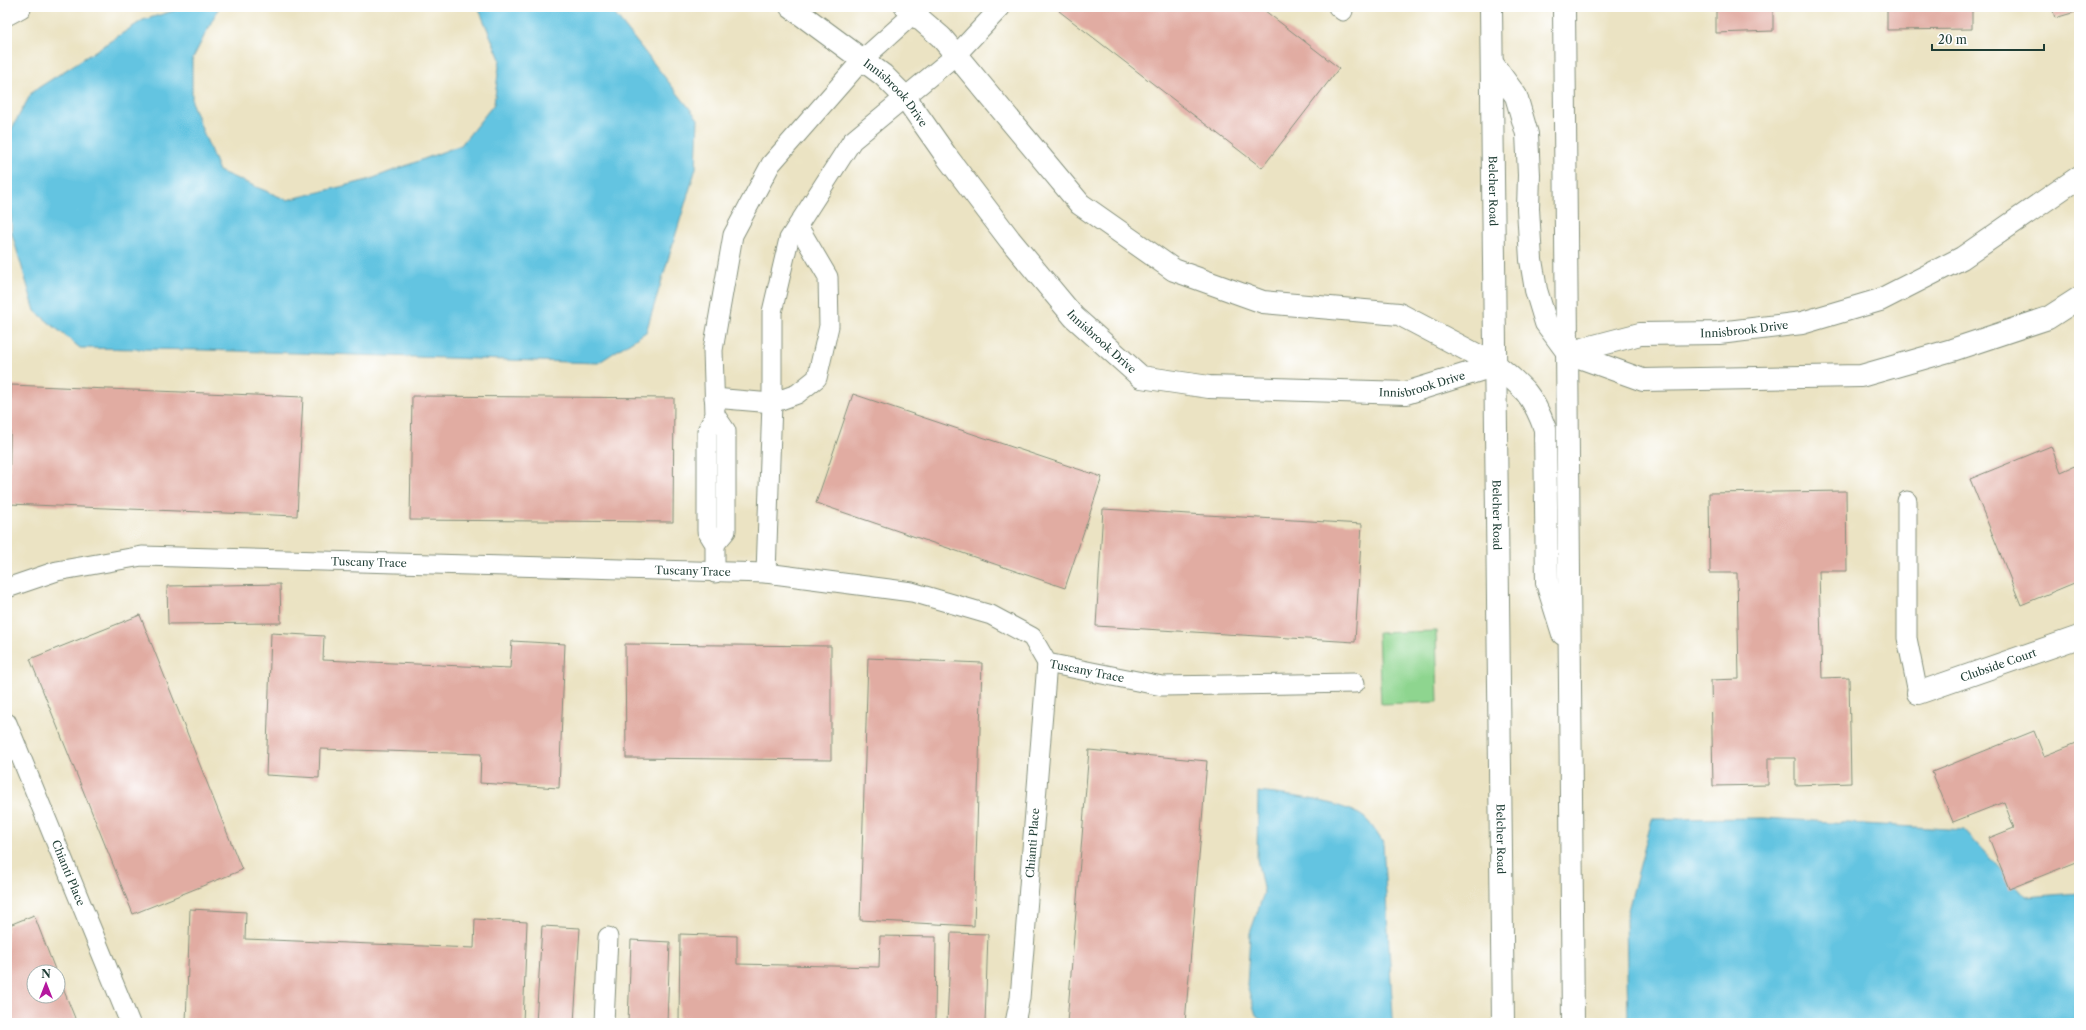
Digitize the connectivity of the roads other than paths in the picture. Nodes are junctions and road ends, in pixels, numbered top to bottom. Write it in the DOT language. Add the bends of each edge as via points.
graph roads {
  1 [pos="20,7"];
  2 [pos="791,7"];
  3 [pos="1001,7"];
  4 [pos="1491,7"];
  5 [pos="1564,7"];
  6 [pos="913,9"];
  7 [pos="7,14"];
  8 [pos="956,55"];
  9 [pos="862,60"];
  10 [pos="1492,63"];
  11 [pos="905,98"];
  12 [pos="2079,177"];
  13 [pos="798,226"];
  14 [pos="2079,298"];
  15 [pos="1568,353"];
  16 [pos="1496,365"];
  17 [pos="772,403"];
  18 [pos="714,406"];
  19 [pos="1907,501"];
  20 [pos="715,572"];
  21 [pos="766,573"];
  22 [pos="7,588"];
  23 [pos="2079,637"];
  24 [pos="1570,656"];
  25 [pos="1047,663"];
  26 [pos="1355,683"];
  27 [pos="1918,693"];
  28 [pos="7,723"];
  29 [pos="608,938"];
  30 [pos="130,1023"];
  31 [pos="604,1023"];
  32 [pos="1015,1023"];
  33 [pos="1503,1023"];
  34 [pos="1573,1023"];
  1 -- 7 [label="street"];
  2 -- 9 [label="street, Innisbrook Drive"];
  3 -- 8 [label="lane"];
  4 -- 10 [label="street, Belcher Road"];
  5 -- 15 [label="street"];
  6 -- 8 [label="street"];
  6 -- 9 [label="lane"];
  8 -- 11 [label="lane"];
  8 -- 16 [label="street" via="1080,204 1174,270 1263,302 1399,314"];
  9 -- 11 [label="street, Innisbrook Drive" via="883,75"];
  9 -- 18 [label="lane" via="771,164 733,235 713,350"];
  10 -- 15 [label="street" via="1516,96 1527,134 1531,260 1536,290 1546,323"];
  10 -- 16 [label="street, Belcher Road"];
  11 -- 13 [label="lane" via="852,141"];
  11 -- 16 [label="street, Innisbrook Drive" via="997,222 1074,317 1141,377 1209,387 1406,392"];
  12 -- 15 [label="street, Innisbrook Drive" via="1962,258 1880,300 1802,323 1719,332 1640,334"];
  13 -- 17 [label="lane" via="789,239 772,312"];
  13 -- 17 [label="lane" via="828,278 830,326 817,378 797,394"];
  14 -- 15 [label="street" via="2048,318 1952,350 1861,376 1643,380"];
  15 -- 24 [label="street"];
  16 -- 24 [label="street" via="1524,388 1538,407 1545,429 1547,583"];
  16 -- 33 [label="street, Belcher Road"];
  17 -- 18 [label="lane"];
  17 -- 21 [label="lane"];
  18 -- 20 [label="lane" via="707,432 707,531 715,544"];
  19 -- 27 [label="lane" via="1907,638"];
  20 -- 21 [label="lane, Tuscany Trace"];
  20 -- 22 [label="lane, Tuscany Trace" via="142,556 57,571"];
  21 -- 25 [label="lane, Tuscany Trace" via="912,592 991,615 1032,638"];
  23 -- 27 [label="street, Clubside Court"];
  24 -- 34 [label="street"];
  25 -- 26 [label="lane, Tuscany Trace" via="1162,686"];
  25 -- 32 [label="lane, Chianti Place" via="1021,990"];
  28 -- 30 [label="lane, Chianti Place"];
  29 -- 31 [label="lane"];
}
